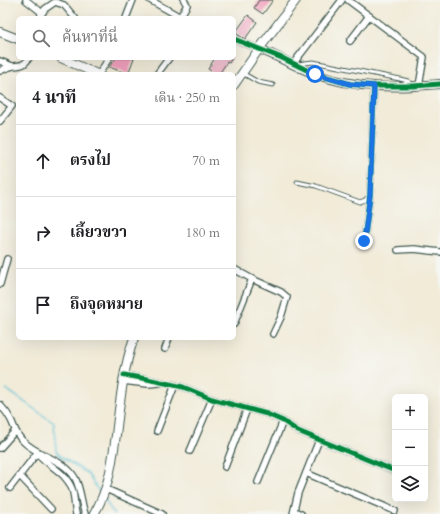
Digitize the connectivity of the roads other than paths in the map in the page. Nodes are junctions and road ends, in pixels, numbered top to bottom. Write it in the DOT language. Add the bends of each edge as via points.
graph roads {
  1 [pos="26,0"];
  2 [pos="134,0"];
  3 [pos="150,0"];
  4 [pos="184,0"];
  5 [pos="296,0"];
  6 [pos="342,0"];
  7 [pos="348,0"];
  8 [pos="40,16"];
  9 [pos="73,16"];
  10 [pos="127,16"];
  11 [pos="178,16"];
  12 [pos="182,16"];
  13 [pos="369,16"];
  14 [pos="0,32"];
  15 [pos="16,38"];
  16 [pos="236,40"];
  17 [pos="350,41"];
  18 [pos="258,49"];
  19 [pos="28,60"];
  20 [pos="66,60"];
  21 [pos="108,60"];
  22 [pos="168,60"];
  23 [pos="0,61"];
  24 [pos="293,64"];
  25 [pos="12,66"];
  26 [pos="0,71"];
  27 [pos="93,72"];
  28 [pos="99,72"];
  29 [pos="158,72"];
  30 [pos="242,73"];
  31 [pos="236,82"];
  32 [pos="440,84"];
  33 [pos="273,85"];
  34 [pos="374,86"];
  35 [pos="416,86"];
  36 [pos="0,98"];
  37 [pos="0,121"];
  38 [pos="297,182"];
  39 [pos="370,195"];
  40 [pos="364,241"];
  41 [pos="398,250"];
  42 [pos="440,252"];
  43 [pos="7,259"];
  44 [pos="236,270"];
  45 [pos="252,279"];
  46 [pos="0,284"];
  47 [pos="236,319"];
  48 [pos="273,334"];
  49 [pos="134,340"];
  50 [pos="168,340"];
  51 [pos="165,349"];
  52 [pos="124,378"];
  53 [pos="175,385"];
  54 [pos="212,399"];
  55 [pos="0,405"];
  56 [pos="247,409"];
  57 [pos="283,421"];
  58 [pos="157,431"];
  59 [pos="15,432"];
  60 [pos="319,440"];
  61 [pos="0,448"];
  62 [pos="190,451"];
  63 [pos="37,453"];
  64 [pos="225,467"];
  65 [pos="392,469"];
  66 [pos="306,473"];
  67 [pos="20,476"];
  68 [pos="258,482"];
  69 [pos="10,488"];
  70 [pos="106,489"];
  71 [pos="51,509"];
  72 [pos="395,511"];
  73 [pos="294,513"];
  74 [pos="76,514"];
  75 [pos="85,514"];
  76 [pos="94,514"];
  77 [pos="162,514"];
  78 [pos="301,514"];
  1 -- 8 [label="street" via="39,9"];
  2 -- 10 [label="street"];
  3 -- 11 [label="street"];
  4 -- 12 [label="street" via="187,5"];
  5 -- 18 [label="main road"];
  6 -- 24 [label="street"];
  7 -- 13 [label="street"];
  8 -- 9 [label="street" via="55,2 64,5"];
  13 -- 17 [label="street"];
  13 -- 35 [label="street" via="424,57"];
  14 -- 15 [label="main road"];
  16 -- 18 [label="street"];
  18 -- 24 [label="main road"];
  18 -- 30 [label="main road"];
  19 -- 25 [label="street" via="22,66"];
  20 -- 27 [label="main road"];
  21 -- 28 [label="street"];
  22 -- 29 [label="street"];
  23 -- 25 [label="street"];
  24 -- 34 [label="main road" via="315,74 350,84"];
  24 -- 35 [label="lane" via="313,62 408,81"];
  25 -- 26 [label="street"];
  30 -- 31 [label="main road"];
  30 -- 33 [label="lane" via="258,82"];
  32 -- 35 [label="main road"];
  34 -- 35 [label="main road"];
  34 -- 39 [label="street"];
  36 -- 37 [label="street" via="12,106"];
  38 -- 39 [label="lane" via="360,202"];
  39 -- 40 [label="street"];
  41 -- 42 [label="street"];
  43 -- 46 [label="street"];
  44 -- 45 [label="street"];
  45 -- 47 [label="street"];
  45 -- 48 [label="street" via="287,297"];
  49 -- 52 [label="main road"];
  50 -- 51 [label="street"];
  52 -- 53 [label="street" via="148,384"];
  52 -- 70 [label="main road" via="111,474"];
  53 -- 54 [label="street"];
  53 -- 58 [label="street"];
  54 -- 56 [label="street"];
  54 -- 62 [label="street"];
  55 -- 59 [label="street" via="11,420"];
  56 -- 57 [label="street"];
  56 -- 64 [label="street"];
  57 -- 60 [label="street"];
  57 -- 68 [label="street"];
  59 -- 61 [label="street"];
  59 -- 63 [label="street"];
  60 -- 65 [label="street"];
  60 -- 66 [label="street"];
  63 -- 67 [label="street"];
  63 -- 74 [label="street" via="68,481 73,490"];
  63 -- 75 [label="street" via="69,471 75,479"];
  66 -- 72 [label="street"];
  66 -- 73 [label="street"];
  67 -- 69 [label="street"];
  67 -- 71 [label="street"];
  70 -- 76 [label="main road"];
  70 -- 77 [label="street"];
  73 -- 78 [label="street"];
}
